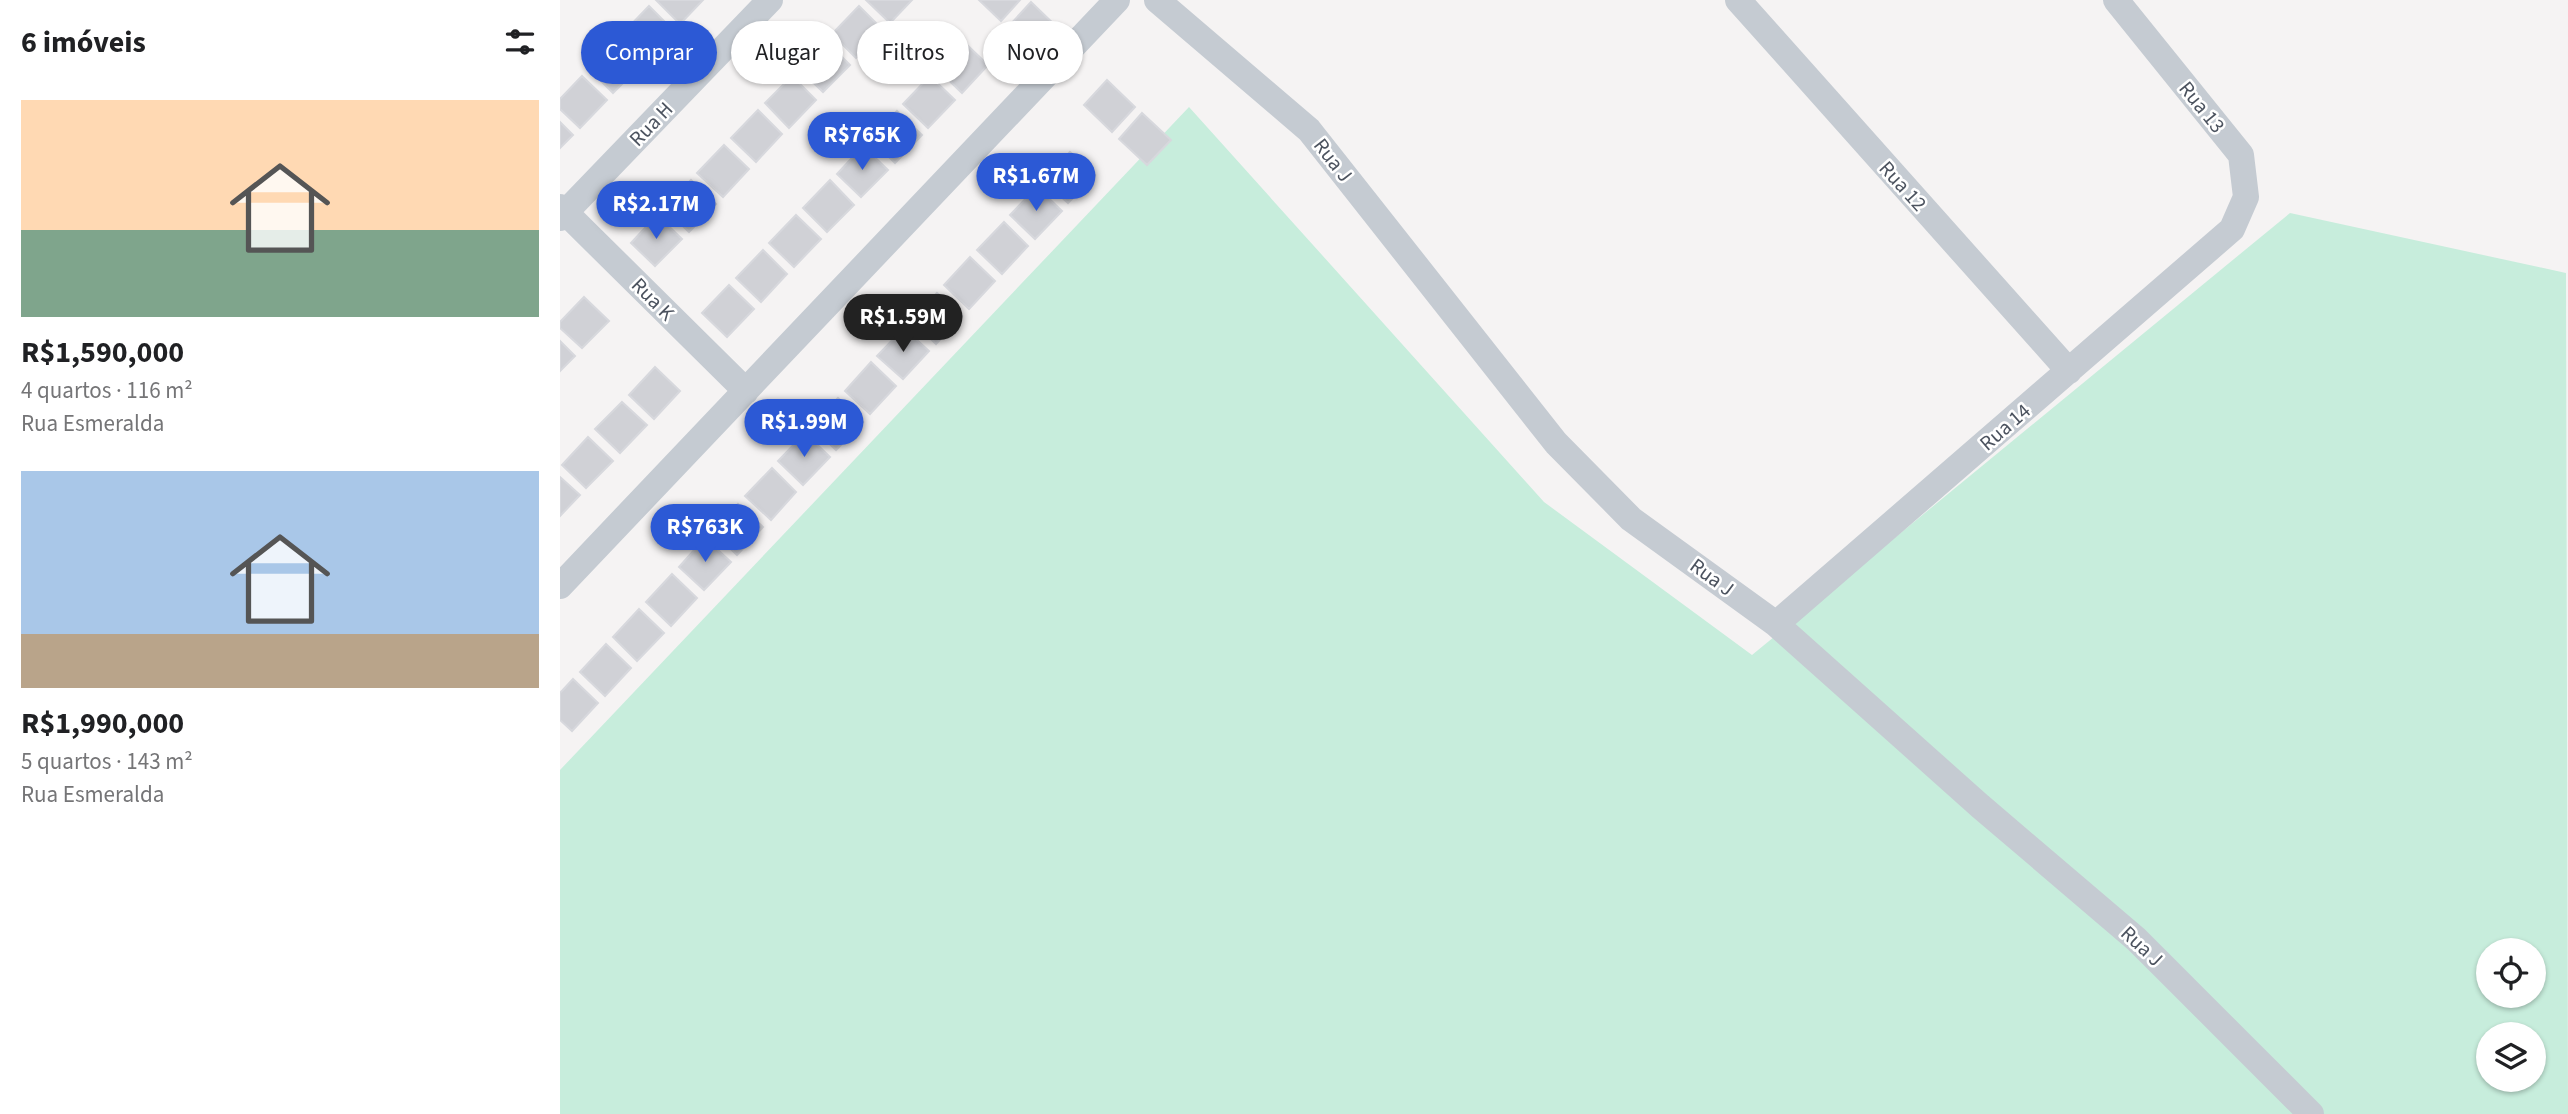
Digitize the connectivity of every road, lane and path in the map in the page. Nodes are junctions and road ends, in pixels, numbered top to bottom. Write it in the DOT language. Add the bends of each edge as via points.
graph roads {
  1 [pos="770,0"];
  2 [pos="1117,0"];
  3 [pos="1157,0"];
  4 [pos="1738,0"];
  5 [pos="2116,0"];
  6 [pos="562,213"];
  7 [pos="2232,229"];
  8 [pos="2069,371"];
  9 [pos="746,391"];
  10 [pos="560,586"];
  11 [pos="1776,624"];
  12 [pos="2311,1114"];
  1 -- 6 [label="street, Rua H"];
  2 -- 9 [label="street"];
  3 -- 11 [label="street, Rua J" via="1309,130 1556,443 1622,510"];
  4 -- 8 [label="street, Rua 12"];
  5 -- 7 [label="street, Rua 13" via="2241,155 2246,197"];
  6 -- 9 [label="street, Rua K"];
  7 -- 8 [label="street, Rua 14"];
  8 -- 11 [label="street, Rua 14"];
  9 -- 10 [label="street"];
  11 -- 12 [label="street, Rua J" via="2136,939"];
}
